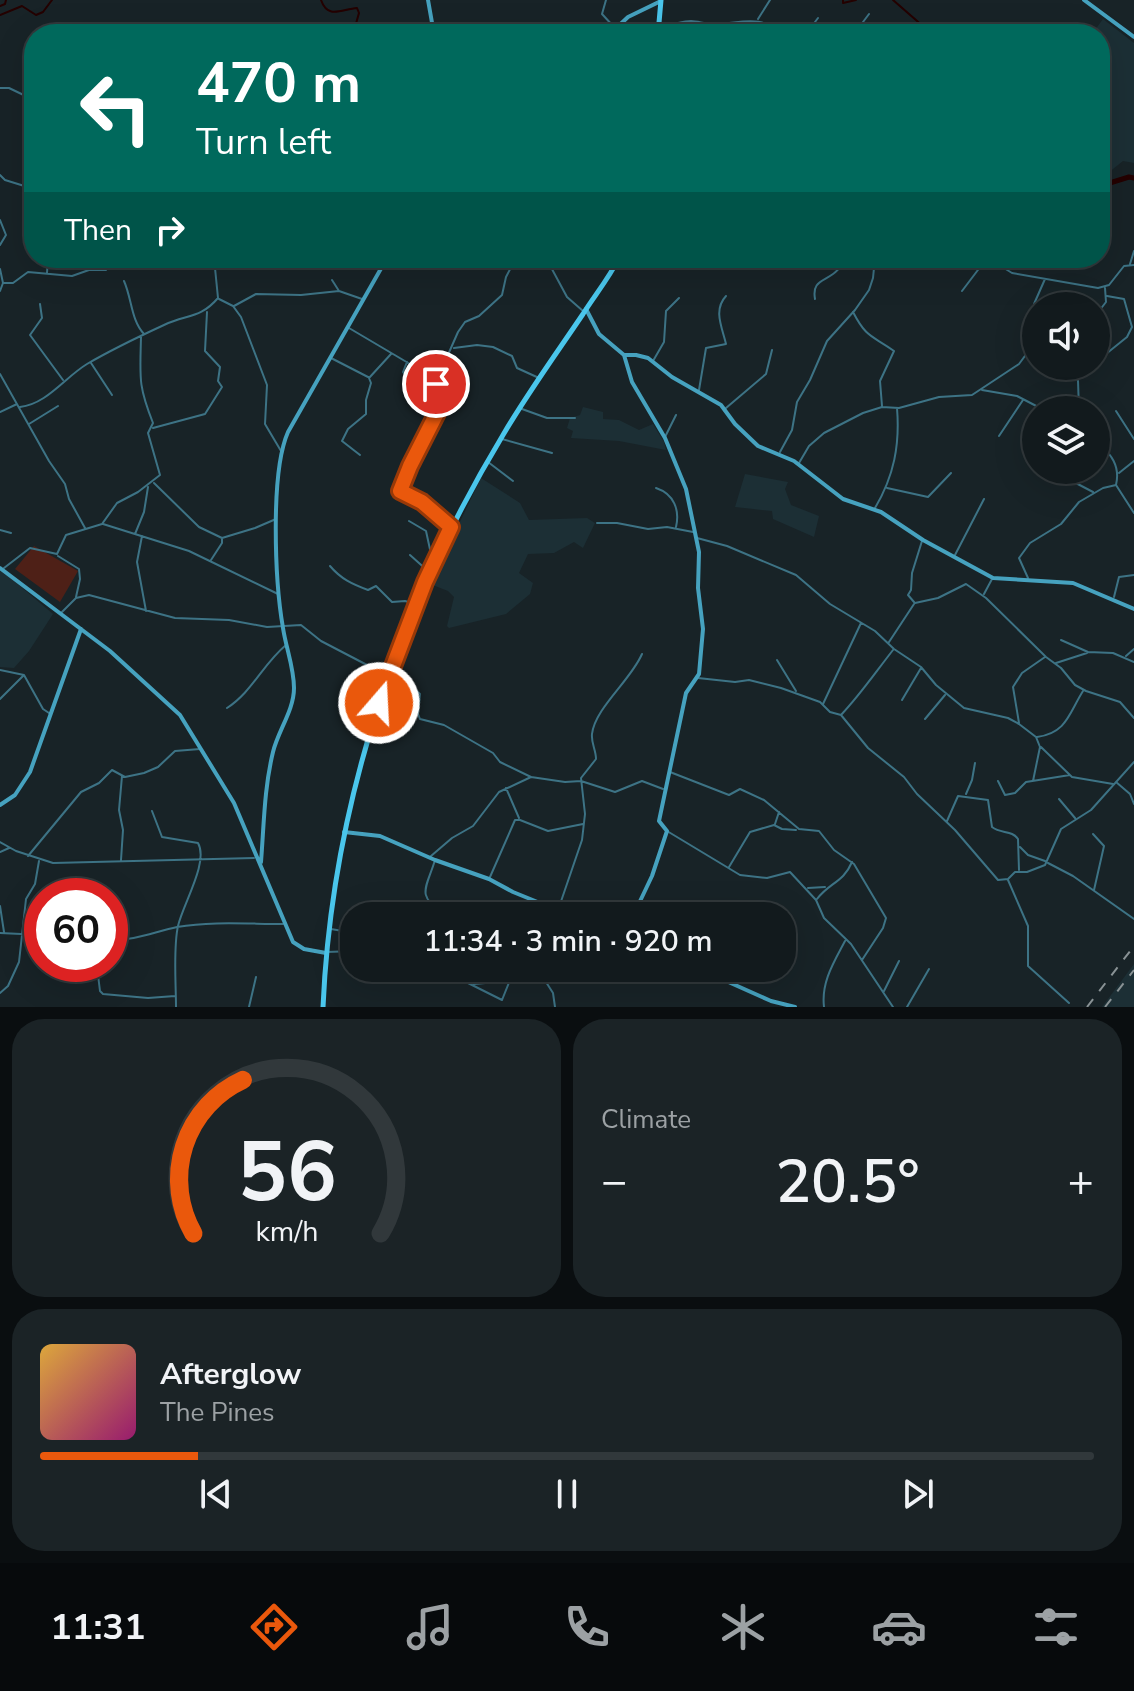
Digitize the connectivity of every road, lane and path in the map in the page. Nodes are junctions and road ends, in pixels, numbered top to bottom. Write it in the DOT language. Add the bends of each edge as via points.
graph roads {
  1 [pos="428,0"];
  2 [pos="606,0"];
  3 [pos="661,0"];
  4 [pos="770,0"];
  5 [pos="1084,0"];
  6 [pos="869,14"];
  7 [pos="818,18"];
  8 [pos="757,20"];
  9 [pos="432,24"];
  10 [pos="611,24"];
  11 [pos="621,24"];
  12 [pos="659,24"];
  13 [pos="679,24"];
  14 [pos="712,24"];
  15 [pos="712,24"];
  16 [pos="765,24"];
  17 [pos="814,24"];
  18 [pos="862,24"];
  19 [pos="1134,37"];
  20 [pos="0,88"];
  21 [pos="24,95"];
  22 [pos="0,175"];
  23 [pos="24,186"];
  24 [pos="0,220"];
  25 [pos="0,245"];
  26 [pos="1134,251"];
  27 [pos="1132,265"];
  28 [pos="47,268"];
  29 [pos="215,268"];
  30 [pos="381,268"];
  31 [pos="511,268"];
  32 [pos="551,268"];
  33 [pos="612,268"];
  34 [pos="839,268"];
  35 [pos="873,268"];
  36 [pos="979,268"];
  37 [pos="1002,268"];
  38 [pos="0,269"];
  39 [pos="106,270"];
  40 [pos="47,274"];
  41 [pos="1045,279"];
  42 [pos="332,280"];
  43 [pos="124,281"];
  44 [pos="3,283"];
  45 [pos="1105,288"];
  46 [pos="0,291"];
  47 [pos="339,291"];
  48 [pos="962,291"];
  49 [pos="1039,292"];
  50 [pos="1106,292"];
  51 [pos="726,296"];
  52 [pos="1110,297"];
  53 [pos="218,298"];
  54 [pos="679,298"];
  55 [pos="363,299"];
  56 [pos="815,299"];
  57 [pos="40,304"];
  58 [pos="233,306"];
  59 [pos="585,310"];
  60 [pos="207,311"];
  61 [pos="853,312"];
  62 [pos="348,327"];
  63 [pos="143,336"];
  64 [pos="453,349"];
  65 [pos="772,350"];
  66 [pos="1110,351"];
  67 [pos="391,354"];
  68 [pos="624,355"];
  69 [pos="331,358"];
  70 [pos="1022,360"];
  71 [pos="90,362"];
  72 [pos="407,362"];
  73 [pos="652,362"];
  74 [pos="0,374"];
  75 [pos="369,378"];
  76 [pos="540,379"];
  77 [pos="437,380"];
  78 [pos="63,381"];
  79 [pos="981,390"];
  80 [pos="699,391"];
  81 [pos="112,395"];
  82 [pos="1022,399"];
  83 [pos="439,401"];
  84 [pos="1022,402"];
  85 [pos="18,405"];
  86 [pos="58,406"];
  87 [pos="882,407"];
  88 [pos="897,408"];
  89 [pos="520,409"];
  90 [pos="725,409"];
  91 [pos="1116,411"];
  92 [pos="0,412"];
  93 [pos="46,414"];
  94 [pos="676,415"];
  95 [pos="575,418"];
  96 [pos="51,422"];
  97 [pos="29,424"];
  98 [pos="153,428"];
  99 [pos="999,436"];
  100 [pos="501,438"];
  101 [pos="665,438"];
  102 [pos="1134,439"];
  103 [pos="282,452"];
  104 [pos="552,453"];
  105 [pos="780,454"];
  106 [pos="360,455"];
  107 [pos="1110,455"];
  108 [pos="487,461"];
  109 [pos="1134,461"];
  110 [pos="798,464"];
  111 [pos="951,473"];
  112 [pos="1118,473"];
  113 [pos="513,481"];
  114 [pos="153,482"];
  115 [pos="1078,484"];
  116 [pos="1116,485"];
  117 [pos="148,486"];
  118 [pos="656,488"];
  119 [pos="886,488"];
  120 [pos="1094,492"];
  121 [pos="984,499"];
  122 [pos="874,509"];
  123 [pos="1134,513"];
  124 [pos="277,518"];
  125 [pos="409,521"];
  126 [pos="597,523"];
  127 [pos="102,524"];
  128 [pos="451,527"];
  129 [pos="676,528"];
  130 [pos="86,529"];
  131 [pos="0,530"];
  132 [pos="11,533"];
  133 [pos="135,534"];
  134 [pos="695,535"];
  135 [pos="142,536"];
  136 [pos="222,538"];
  137 [pos="923,540"];
  138 [pos="57,554"];
  139 [pos="410,555"];
  140 [pos="954,556"];
  141 [pos="435,559"];
  142 [pos="210,561"];
  143 [pos="330,566"];
  144 [pos="1,569"];
  145 [pos="429,572"];
  146 [pos="1134,575"];
  147 [pos="993,578"];
  148 [pos="1028,579"];
  149 [pos="280,594"];
  150 [pos="983,595"];
  151 [pos="76,598"];
  152 [pos="1113,598"];
  153 [pos="915,603"];
  154 [pos="416,605"];
  155 [pos="1134,609"];
  156 [pos="146,612"];
  157 [pos="60,614"];
  158 [pos="861,622"];
  159 [pos="283,627"];
  160 [pos="81,629"];
  161 [pos="1061,640"];
  162 [pos="889,643"];
  163 [pos="286,645"];
  164 [pos="894,649"];
  165 [pos="1134,649"];
  166 [pos="1088,652"];
  167 [pos="642,654"];
  168 [pos="1046,657"];
  169 [pos="1125,657"];
  170 [pos="777,660"];
  171 [pos="1134,662"];
  172 [pos="1056,663"];
  173 [pos="922,667"];
  174 [pos="0,670"];
  175 [pos="24,675"];
  176 [pos="388,676"];
  177 [pos="696,678"];
  178 [pos="1083,690"];
  179 [pos="796,692"];
  180 [pos="946,694"];
  181 [pos="0,699"];
  182 [pos="902,700"];
  183 [pos="823,705"];
  184 [pos="227,708"];
  185 [pos="50,714"];
  186 [pos="841,715"];
  187 [pos="1134,718"];
  188 [pos="925,719"];
  189 [pos="1019,724"];
  190 [pos="1036,737"];
  191 [pos="1040,747"];
  192 [pos="201,749"];
  193 [pos="1134,762"];
  194 [pos="975,763"];
  195 [pos="670,772"];
  196 [pos="1070,775"];
  197 [pos="122,776"];
  198 [pos="531,777"];
  199 [pos="581,781"];
  200 [pos="998,781"];
  201 [pos="1033,781"];
  202 [pos="1114,782"];
  203 [pos="506,788"];
  204 [pos="666,790"];
  205 [pos="966,795"];
  206 [pos="1059,799"];
  207 [pos="1134,804"];
  208 [pos="0,805"];
  209 [pos="152,811"];
  210 [pos="779,812"];
  211 [pos="1075,819"];
  212 [pos="519,820"];
  213 [pos="946,822"];
  214 [pos="584,824"];
  215 [pos="774,825"];
  216 [pos="799,829"];
  217 [pos="667,831"];
  218 [pos="344,832"];
  219 [pos="1093,834"];
  220 [pos="0,842"];
  221 [pos="1019,846"];
  222 [pos="10,848"];
  223 [pos="0,852"];
  224 [pos="28,856"];
  225 [pos="432,858"];
  226 [pos="39,860"];
  227 [pos="201,860"];
  228 [pos="260,860"];
  229 [pos="121,862"];
  230 [pos="852,862"];
  231 [pos="1047,862"];
  232 [pos="729,868"];
  233 [pos="1019,872"];
  234 [pos="489,879"];
  235 [pos="1008,879"];
  236 [pos="827,887"];
  237 [pos="806,888"];
  238 [pos="1094,891"];
  239 [pos="816,900"];
  240 [pos="428,902"];
  241 [pos="539,902"];
  242 [pos="560,902"];
  243 [pos="640,902"];
  244 [pos="0,906"];
  245 [pos="1134,919"];
  246 [pos="285,924"];
  247 [pos="178,927"];
  248 [pos="329,929"];
  249 [pos="340,931"];
  250 [pos="2,933"];
  251 [pos="22,934"];
  252 [pos="846,939"];
  253 [pos="128,940"];
  254 [pos="340,952"];
  255 [pos="326,953"];
  256 [pos="862,960"];
  257 [pos="899,961"];
  258 [pos="929,969"];
  259 [pos="256,977"];
  260 [pos="100,982"];
  261 [pos="469,982"];
  262 [pos="498,982"];
  263 [pos="509,982"];
  264 [pos="546,982"];
  265 [pos="728,982"];
  266 [pos="473,984"];
  267 [pos="883,992"];
  268 [pos="0,993"];
  269 [pos="176,996"];
  270 [pos="502,1000"];
  271 [pos="1069,1003"];
  272 [pos="504,1006"];
  273 [pos="176,1007"];
  274 [pos="249,1007"];
  275 [pos="323,1007"];
  276 [pos="555,1007"];
  277 [pos="795,1007"];
  278 [pos="824,1007"];
  279 [pos="893,1007"];
  280 [pos="907,1007"];
  1 -- 9 [label="street"];
  2 -- 10 [label="street" via="602,14"];
  3 -- 11 [label="street"];
  3 -- 12 [label="main road"];
  4 -- 8 [label="street"];
  5 -- 19 [label="street"];
  6 -- 18 [label="street"];
  7 -- 17 [label="street"];
  8 -- 15 [label="street"];
  8 -- 16 [label="street"];
  13 -- 14 [label="street"];
  20 -- 21 [label="street"];
  22 -- 23 [label="street"];
  24 -- 25 [label="street" via="6,229"];
  26 -- 27 [label="street"];
  27 -- 45 [label="street" via="1122,268"];
  28 -- 40 [label="street"];
  29 -- 53 [label="street"];
  30 -- 55 [label="street"];
  31 -- 64 [label="street" via="502,295 465,322"];
  32 -- 59 [label="street" via="567,297"];
  33 -- 59 [label="main road"];
  34 -- 56 [label="street" via="817,283"];
  35 -- 61 [label="street" via="873,280"];
  36 -- 48 [label="street"];
  37 -- 41 [label="street"];
  38 -- 44 [label="street"];
  39 -- 40 [label="street"];
  40 -- 44 [label="street" via="28,272 13,283"];
  41 -- 45 [label="street"];
  41 -- 49 [label="street"];
  42 -- 47 [label="street"];
  43 -- 63 [label="street"];
  44 -- 46 [label="street"];
  45 -- 50 [label="street"];
  47 -- 55 [label="street"];
  47 -- 58 [label="street" via="256,294"];
  51 -- 80 [label="street" via="719,311 726,344 706,348"];
  52 -- 66 [label="street" via="1124,299 1132,327"];
  53 -- 58 [label="street"];
  53 -- 60 [label="street"];
  54 -- 73 [label="street" via="666,311 664,342"];
  55 -- 62 [label="street"];
  57 -- 78 [label="street" via="42,318 30,335"];
  58 -- 103 [label="street" via="266,380 264,421"];
  59 -- 68 [label="street" via="599,334"];
  59 -- 76 [label="main road"];
  60 -- 63 [label="street"];
  60 -- 98 [label="street" via="205,351 220,367 222,387 205,414"];
  61 -- 87 [label="street" via="869,336 894,351 880,381"];
  61 -- 105 [label="street" via="827,341 797,402"];
  62 -- 67 [label="street"];
  62 -- 69 [label="street"];
  63 -- 71 [label="street"];
  63 -- 98 [label="street" via="140,381"];
  64 -- 76 [label="street" via="493,347"];
  64 -- 77 [label="street"];
  65 -- 90 [label="street" via="766,374"];
  67 -- 72 [label="street"];
  67 -- 75 [label="street"];
  68 -- 73 [label="street"];
  68 -- 101 [label="street" via="632,382"];
  69 -- 75 [label="street"];
  69 -- 103 [label="street"];
  70 -- 79 [label="street"];
  71 -- 78 [label="street"];
  71 -- 81 [label="street"];
  72 -- 77 [label="street"];
  72 -- 83 [label="street" via="405,376"];
  73 -- 80 [label="street"];
  74 -- 85 [label="street"];
  75 -- 106 [label="street" via="366,414 342,441"];
  76 -- 89 [label="main road"];
  77 -- 83 [label="street"];
  78 -- 85 [label="street" via="54,391"];
  79 -- 82 [label="street"];
  79 -- 88 [label="street"];
  80 -- 90 [label="street"];
  83 -- 128 [label="street" via="400,491"];
  84 -- 99 [label="street"];
  85 -- 92 [label="street"];
  85 -- 97 [label="street"];
  86 -- 93 [label="street"];
  87 -- 88 [label="street"];
  87 -- 110 [label="street" via="831,428 809,446"];
  88 -- 119 [label="street" via="897,453"];
  89 -- 95 [label="street" via="547,418"];
  89 -- 100 [label="main road"];
  90 -- 105 [label="street" via="758,446"];
  91 -- 102 [label="street"];
  93 -- 96 [label="street"];
  93 -- 97 [label="street"];
  94 -- 101 [label="street"];
  97 -- 130 [label="street"];
  98 -- 114 [label="street" via="148,433 160,472"];
  100 -- 104 [label="street"];
  100 -- 108 [label="main road"];
  101 -- 134 [label="street" via="686,489"];
  103 -- 124 [label="street"];
  105 -- 110 [label="street"];
  107 -- 112 [label="street"];
  108 -- 113 [label="street"];
  108 -- 128 [label="main road"];
  109 -- 112 [label="street"];
  110 -- 122 [label="street" via="843,499"];
  111 -- 119 [label="street" via="928,497"];
  112 -- 116 [label="street"];
  114 -- 117 [label="street"];
  114 -- 136 [label="street" via="199,527"];
  115 -- 120 [label="street"];
  116 -- 120 [label="street"];
  116 -- 123 [label="street"];
  117 -- 127 [label="street" via="117,503"];
  117 -- 133 [label="street"];
  118 -- 129 [label="street" via="674,503"];
  119 -- 122 [label="street"];
  120 -- 148 [label="street" via="1021,553"];
  121 -- 140 [label="street"];
  122 -- 137 [label="street"];
  124 -- 136 [label="street"];
  124 -- 149 [label="street"];
  125 -- 141 [label="street" via="426,531"];
  126 -- 129 [label="street"];
  127 -- 130 [label="street"];
  127 -- 133 [label="street"];
  128 -- 141 [label="main road"];
  129 -- 134 [label="street"];
  130 -- 138 [label="street" via="66,535"];
  131 -- 132 [label="street"];
  133 -- 135 [label="street"];
  134 -- 158 [label="street" via="790,571"];
  134 -- 177 [label="street" via="703,629"];
  135 -- 142 [label="street"];
  135 -- 156 [label="street" via="137,562"];
  136 -- 142 [label="street"];
  137 -- 140 [label="street"];
  137 -- 153 [label="street" via="908,595"];
  138 -- 144 [label="street" via="30,548"];
  138 -- 151 [label="street" via="79,569"];
  139 -- 145 [label="street"];
  140 -- 147 [label="street"];
  141 -- 145 [label="main road"];
  142 -- 149 [label="street"];
  143 -- 154 [label="street" via="352,584 366,590 376,586 392,602"];
  144 -- 157 [label="street"];
  145 -- 154 [label="main road"];
  146 -- 152 [label="street" via="1119,577"];
  147 -- 148 [label="street"];
  147 -- 150 [label="street"];
  148 -- 152 [label="street" via="1073,583"];
  149 -- 159 [label="street"];
  150 -- 153 [label="street" via="964,583 938,598"];
  150 -- 168 [label="street"];
  151 -- 156 [label="street" via="110,599"];
  151 -- 157 [label="street"];
  152 -- 155 [label="street"];
  153 -- 162 [label="street"];
  154 -- 176 [label="main road"];
  156 -- 159 [label="street"];
  157 -- 160 [label="street"];
  158 -- 162 [label="street"];
  158 -- 183 [label="street"];
  159 -- 163 [label="street"];
  159 -- 176 [label="street" via="303,626"];
  160 -- 185 [label="street"];
  160 -- 192 [label="street" via="170,704"];
  161 -- 166 [label="street"];
  162 -- 164 [label="street"];
  163 -- 184 [label="street"];
  163 -- 228 [label="street" via="293,695 267,779"];
  164 -- 173 [label="street"];
  164 -- 186 [label="street"];
  165 -- 169 [label="street"];
  166 -- 169 [label="street"];
  166 -- 172 [label="street"];
  167 -- 199 [label="street" via="594,725 596,759"];
  168 -- 172 [label="street"];
  168 -- 189 [label="street" via="1022,673 1013,687"];
  169 -- 171 [label="street"];
  170 -- 179 [label="street"];
  172 -- 178 [label="street"];
  173 -- 180 [label="street"];
  173 -- 182 [label="street"];
  174 -- 175 [label="street"];
  175 -- 181 [label="street"];
  175 -- 185 [label="street"];
  176 -- 198 [label="street" via="420,694 420,719 444,725"];
  176 -- 218 [label="main road"];
  177 -- 179 [label="street" via="749,680"];
  177 -- 195 [label="street" via="686,693"];
  178 -- 187 [label="street" via="1120,702"];
  178 -- 190 [label="street" via="1066,725"];
  179 -- 183 [label="street"];
  180 -- 188 [label="street"];
  180 -- 189 [label="street" via="970,710"];
  183 -- 186 [label="street"];
  185 -- 208 [label="street" via="30,772 15,795"];
  186 -- 213 [label="street"];
  189 -- 190 [label="street"];
  190 -- 191 [label="street"];
  191 -- 196 [label="street"];
  191 -- 201 [label="street"];
  192 -- 197 [label="street" via="175,751 151,771"];
  192 -- 228 [label="street"];
  193 -- 202 [label="street"];
  194 -- 205 [label="street"];
  195 -- 204 [label="street"];
  195 -- 210 [label="street" via="729,795 740,789 749,792"];
  196 -- 201 [label="street"];
  196 -- 202 [label="street" via="1081,781"];
  197 -- 224 [label="street" via="112,770 85,788"];
  197 -- 229 [label="street"];
  198 -- 199 [label="street"];
  198 -- 203 [label="street"];
  199 -- 204 [label="street" via="615,792 642,781"];
  199 -- 214 [label="street"];
  200 -- 201 [label="street" via="1005,795"];
  202 -- 207 [label="street"];
  202 -- 211 [label="street" via="1091,810"];
  203 -- 212 [label="street"];
  203 -- 225 [label="street" via="473,826"];
  204 -- 217 [label="street" via="659,824"];
  205 -- 213 [label="street" via="956,797"];
  205 -- 221 [label="street" via="988,800 992,827 1015,835"];
  206 -- 211 [label="street"];
  209 -- 227 [label="street" via="162,837 198,843"];
  210 -- 215 [label="street"];
  210 -- 216 [label="street"];
  211 -- 231 [label="street" via="1061,829"];
  212 -- 214 [label="street" via="548,831"];
  212 -- 234 [label="street" via="509,830"];
  213 -- 235 [label="street" via="994,877"];
  214 -- 242 [label="street"];
  215 -- 216 [label="street"];
  215 -- 232 [label="street" via="748,834"];
  216 -- 230 [label="street" via="819,831"];
  217 -- 232 [label="street"];
  217 -- 243 [label="street"];
  218 -- 225 [label="street" via="380,836"];
  218 -- 248 [label="main road"];
  219 -- 238 [label="street" via="1104,846"];
  220 -- 222 [label="street"];
  221 -- 231 [label="street"];
  221 -- 233 [label="street"];
  222 -- 223 [label="street"];
  222 -- 224 [label="street"];
  224 -- 226 [label="street"];
  225 -- 234 [label="street"];
  225 -- 240 [label="street"];
  226 -- 229 [label="street"];
  226 -- 251 [label="street"];
  227 -- 228 [label="street"];
  227 -- 229 [label="street"];
  227 -- 247 [label="street"];
  228 -- 246 [label="street"];
  230 -- 236 [label="street" via="844,878"];
  230 -- 256 [label="street" via="886,918"];
  231 -- 233 [label="street"];
  231 -- 238 [label="street"];
  232 -- 237 [label="street" via="755,877 788,871"];
  233 -- 235 [label="street"];
  234 -- 241 [label="street"];
  235 -- 271 [label="street" via="1028,926 1028,966"];
  236 -- 237 [label="street"];
  236 -- 239 [label="street"];
  237 -- 239 [label="street"];
  238 -- 245 [label="street"];
  239 -- 252 [label="street" via="824,918"];
  244 -- 250 [label="street"];
  246 -- 247 [label="street"];
  246 -- 255 [label="street" via="295,944"];
  247 -- 253 [label="street"];
  247 -- 269 [label="street"];
  248 -- 249 [label="street"];
  248 -- 255 [label="main road"];
  250 -- 251 [label="street"];
  251 -- 268 [label="street" via="19,962"];
  252 -- 256 [label="street"];
  252 -- 278 [label="street" via="827,978"];
  254 -- 255 [label="street"];
  255 -- 275 [label="main road"];
  256 -- 267 [label="street"];
  257 -- 267 [label="street"];
  258 -- 280 [label="street"];
  259 -- 274 [label="street"];
  260 -- 269 [label="street" via="103,994"];
  261 -- 266 [label="street"];
  262 -- 266 [label="street"];
  263 -- 270 [label="street"];
  264 -- 276 [label="street"];
  265 -- 277 [label="street"];
  266 -- 270 [label="street"];
  267 -- 279 [label="street"];
  269 -- 273 [label="street"];
  270 -- 272 [label="street"];
}
